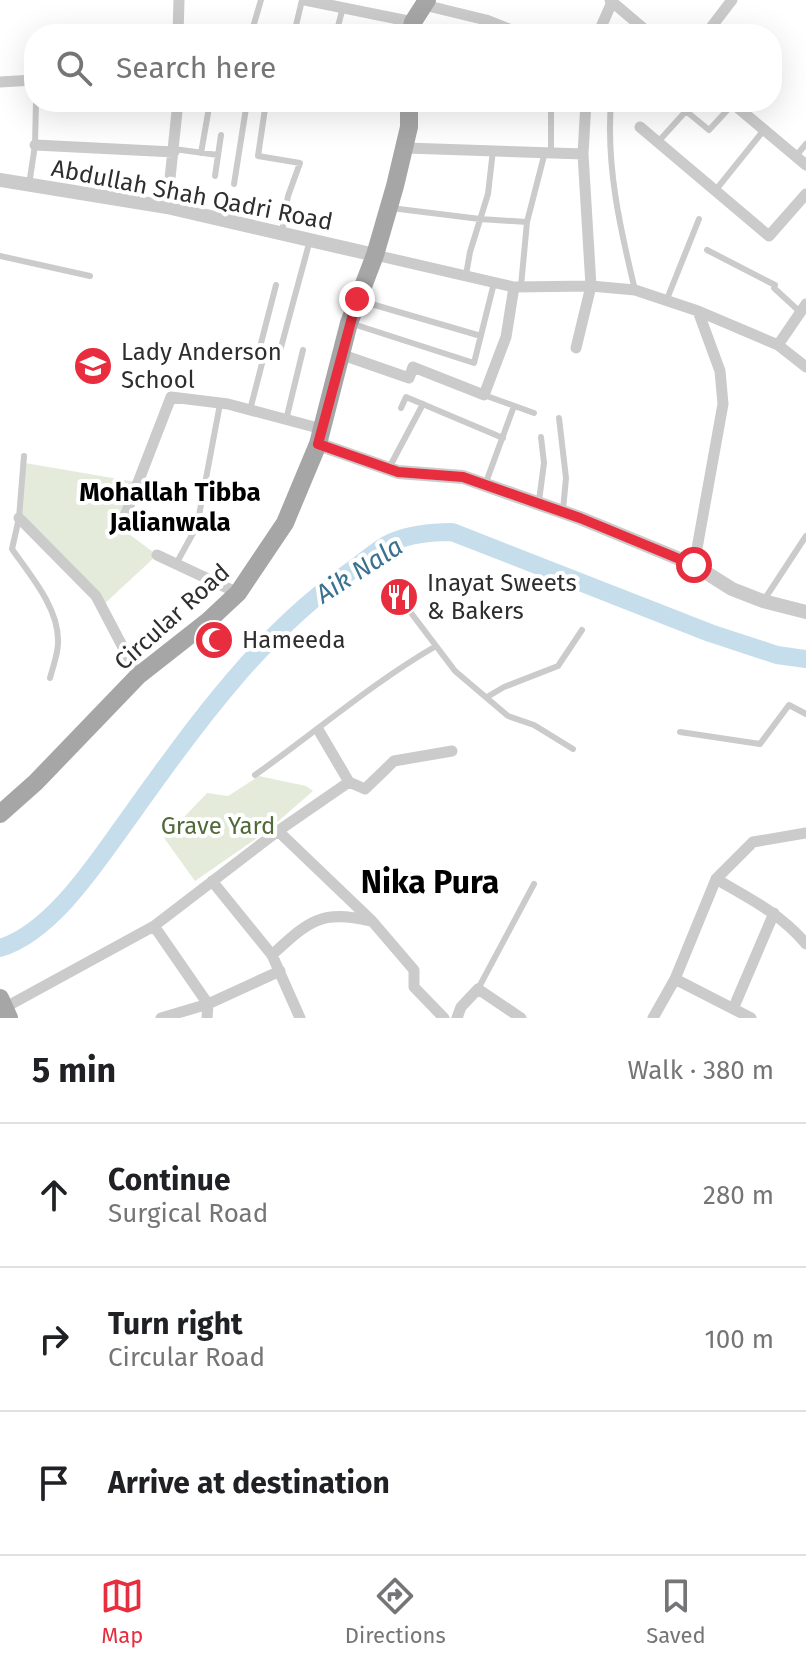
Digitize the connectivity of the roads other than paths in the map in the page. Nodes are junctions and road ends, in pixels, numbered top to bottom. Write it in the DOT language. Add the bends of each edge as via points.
graph roads {
  1 [pos="179,0"];
  2 [pos="261,0"];
  3 [pos="304,0"];
  4 [pos="732,0"];
  5 [pos="611,1"];
  6 [pos="425,3"];
  7 [pos="343,7"];
  8 [pos="635,21"];
  9 [pos="178,24"];
  10 [pos="254,24"];
  11 [pos="297,24"];
  12 [pos="339,24"];
  13 [pos="399,24"];
  14 [pos="414,24"];
  15 [pos="496,24"];
  16 [pos="602,24"];
  17 [pos="634,24"];
  18 [pos="638,24"];
  19 [pos="714,24"];
  20 [pos="24,81"];
  21 [pos="0,82"];
  22 [pos="36,112"];
  23 [pos="177,112"];
  24 [pos="208,112"];
  25 [pos="245,112"];
  26 [pos="265,112"];
  27 [pos="409,112"];
  28 [pos="550,112"];
  29 [pos="585,112"];
  30 [pos="610,112"];
  31 [pos="685,112"];
  32 [pos="687,112"];
  33 [pos="724,112"];
  34 [pos="743,112"];
  35 [pos="640,127"];
  36 [pos="764,130"];
  37 [pos="221,135"];
  38 [pos="658,142"];
  39 [pos="806,144"];
  40 [pos="35,145"];
  41 [pos="406,148"];
  42 [pos="493,150"];
  43 [pos="174,151"];
  44 [pos="548,152"];
  45 [pos="201,153"];
  46 [pos="583,154"];
  47 [pos="218,155"];
  48 [pos="796,156"];
  49 [pos="806,165"];
  50 [pos="215,176"];
  51 [pos="0,180"];
  52 [pos="234,184"];
  53 [pos="29,185"];
  54 [pos="715,191"];
  55 [pos="806,194"];
  56 [pos="167,207"];
  57 [pos="388,208"];
  58 [pos="480,219"];
  59 [pos="699,219"];
  60 [pos="527,222"];
  61 [pos="282,234"];
  62 [pos="310,240"];
  63 [pos="707,250"];
  64 [pos="375,255"];
  65 [pos="0,256"];
  66 [pos="90,276"];
  67 [pos="466,278"];
  68 [pos="494,283"];
  69 [pos="276,285"];
  70 [pos="591,286"];
  71 [pos="518,287"];
  72 [pos="635,290"];
  73 [pos="357,299"];
  74 [pos="667,299"];
  75 [pos="803,308"];
  76 [pos="698,311"];
  77 [pos="349,323"];
  78 [pos="481,336"];
  79 [pos="778,345"];
  80 [pos="576,348"];
  81 [pos="303,350"];
  82 [pos="280,351"];
  83 [pos="340,354"];
  84 [pos="806,367"];
  85 [pos="484,395"];
  86 [pos="220,404"];
  87 [pos="423,404"];
  88 [pos="514,406"];
  89 [pos="401,408"];
  90 [pos="250,410"];
  91 [pos="534,413"];
  92 [pos="559,418"];
  93 [pos="286,420"];
  94 [pos="320,436"];
  95 [pos="541,437"];
  96 [pos="503,438"];
  97 [pos="24,456"];
  98 [pos="389,469"];
  99 [pos="485,485"];
  100 [pos="539,504"];
  101 [pos="563,512"];
  102 [pos="19,518"];
  103 [pos="120,529"];
  104 [pos="806,536"];
  105 [pos="157,555"];
  106 [pos="176,564"];
  107 [pos="694,565"];
  108 [pos="238,593"];
  109 [pos="399,597"];
  110 [pos="763,601"];
  111 [pos="806,612"];
  112 [pos="582,630"];
  113 [pos="436,646"];
  114 [pos="138,676"];
  115 [pos="50,678"];
  116 [pos="487,697"];
  117 [pos="806,714"];
  118 [pos="319,731"];
  119 [pos="680,732"];
  120 [pos="573,749"];
  121 [pos="452,751"];
  122 [pos="255,775"];
  123 [pos="349,782"];
  124 [pos="1,811"];
  125 [pos="278,831"];
  126 [pos="806,833"];
  127 [pos="716,879"];
  128 [pos="212,881"];
  129 [pos="534,884"];
  130 [pos="774,913"];
  131 [pos="372,921"];
  132 [pos="154,926"];
  133 [pos="806,944"];
  134 [pos="272,955"];
  135 [pos="280,971"];
  136 [pos="675,979"];
  137 [pos="478,989"];
  138 [pos="208,1004"];
  139 [pos="4,1008"];
  140 [pos="733,1009"];
  141 [pos="161,1018"];
  142 [pos="207,1018"];
  143 [pos="300,1018"];
  144 [pos="444,1018"];
  145 [pos="457,1018"];
  146 [pos="521,1018"];
  147 [pos="653,1018"];
  148 [pos="751,1018"];
  1 -- 9 [label="street"];
  2 -- 10 [label="lane"];
  3 -- 7 [label="street"];
  3 -- 11 [label="lane"];
  4 -- 19 [label="street"];
  5 -- 8 [label="street"];
  5 -- 16 [label="street"];
  6 -- 14 [label="main road"];
  6 -- 15 [label="street"];
  7 -- 12 [label="lane"];
  7 -- 13 [label="street"];
  8 -- 17 [label="lane"];
  8 -- 18 [label="street"];
  20 -- 21 [label="street"];
  22 -- 40 [label="lane"];
  23 -- 43 [label="street"];
  24 -- 45 [label="lane"];
  25 -- 52 [label="lane"];
  26 -- 61 [label="lane" via="258,156 300,163"];
  27 -- 41 [label="main road, Circular Road"];
  28 -- 44 [label="lane"];
  29 -- 46 [label="street"];
  30 -- 72 [label="lane" via="617,216"];
  31 -- 38 [label="lane"];
  32 -- 33 [label="lane" via="709,130"];
  34 -- 36 [label="street"];
  35 -- 38 [label="street"];
  36 -- 48 [label="street"];
  36 -- 54 [label="lane"];
  37 -- 47 [label="lane"];
  38 -- 54 [label="street"];
  39 -- 48 [label="lane"];
  40 -- 43 [label="street"];
  40 -- 53 [label="lane"];
  41 -- 42 [label="street"];
  41 -- 57 [label="main road, Circular Road"];
  42 -- 44 [label="street"];
  42 -- 58 [label="lane"];
  43 -- 45 [label="lane"];
  43 -- 56 [label="street"];
  44 -- 46 [label="street"];
  44 -- 60 [label="lane"];
  45 -- 47 [label="lane"];
  46 -- 70 [label="street"];
  47 -- 50 [label="lane"];
  48 -- 49 [label="street"];
  51 -- 53 [label="street, Abdullah Shah Qadri Road"];
  53 -- 56 [label="street, Abdullah Shah Qadri Road"];
  54 -- 55 [label="street" via="769,236"];
  56 -- 61 [label="street, Abdullah Shah Qadri Road"];
  57 -- 58 [label="lane"];
  57 -- 64 [label="main road, Circular Road"];
  58 -- 60 [label="lane"];
  58 -- 67 [label="lane"];
  59 -- 74 [label="lane"];
  60 -- 71 [label="lane"];
  61 -- 62 [label="street, Abdullah Shah Qadri Road"];
  62 -- 64 [label="street, Abdullah Shah Qadri Road"];
  62 -- 82 [label="lane"];
  63 -- 75 [label="lane" via="775,285"];
  64 -- 67 [label="street"];
  64 -- 73 [label="main road, Circular Road"];
  65 -- 66 [label="lane"];
  67 -- 68 [label="street"];
  68 -- 71 [label="street"];
  68 -- 78 [label="lane"];
  69 -- 90 [label="lane"];
  70 -- 71 [label="street"];
  70 -- 72 [label="street"];
  70 -- 80 [label="street"];
  71 -- 85 [label="street"];
  72 -- 74 [label="street"];
  73 -- 77 [label="main road, Circular Road"];
  73 -- 78 [label="lane"];
  74 -- 76 [label="street"];
  75 -- 79 [label="street"];
  76 -- 79 [label="street"];
  76 -- 107 [label="street" via="720,371 723,404"];
  77 -- 78 [label="lane" via="474,363"];
  77 -- 83 [label="main road, Circular Road"];
  79 -- 84 [label="street"];
  81 -- 93 [label="lane"];
  83 -- 85 [label="street" via="409,378 413,367"];
  83 -- 94 [label="main road, Circular Road"];
  85 -- 88 [label="lane"];
  86 -- 90 [label="street"];
  86 -- 103 [label="street" via="171,397"];
  86 -- 106 [label="lane" via="197,526"];
  87 -- 89 [label="lane" via="406,397"];
  87 -- 96 [label="lane"];
  87 -- 98 [label="lane"];
  88 -- 91 [label="lane"];
  88 -- 96 [label="lane"];
  90 -- 93 [label="street"];
  92 -- 101 [label="lane" via="566,478"];
  93 -- 94 [label="street"];
  94 -- 98 [label="street"];
  94 -- 108 [label="main road, Circular Road" via="285,523"];
  95 -- 100 [label="lane"];
  96 -- 99 [label="lane"];
  97 -- 102 [label="lane"];
  98 -- 99 [label="street" via="463,477"];
  99 -- 100 [label="street"];
  100 -- 101 [label="street"];
  101 -- 107 [label="street"];
  102 -- 114 [label="street" via="96,596"];
  102 -- 115 [label="lane" via="12,549 55,619 59,641"];
  104 -- 110 [label="lane"];
  105 -- 106 [label="street"];
  106 -- 108 [label="street"];
  107 -- 110 [label="street"];
  108 -- 114 [label="main road, Circular Road"];
  109 -- 113 [label="lane"];
  110 -- 111 [label="street"];
  112 -- 116 [label="lane" via="558,666"];
  113 -- 116 [label="lane" via="455,671"];
  113 -- 118 [label="lane"];
  114 -- 124 [label="main road, Circular Road"];
  116 -- 120 [label="lane" via="508,716"];
  117 -- 119 [label="lane" via="789,705 760,744"];
  118 -- 122 [label="lane"];
  118 -- 123 [label="street"];
  121 -- 123 [label="street" via="394,761 365,789"];
  123 -- 125 [label="street"];
  125 -- 128 [label="street"];
  125 -- 131 [label="street"];
  126 -- 127 [label="street" via="753,842"];
  127 -- 130 [label="street"];
  127 -- 136 [label="street"];
  128 -- 132 [label="street"];
  128 -- 134 [label="street"];
  129 -- 137 [label="lane"];
  130 -- 133 [label="street"];
  130 -- 140 [label="street"];
  131 -- 134 [label="street" via="328,915"];
  131 -- 144 [label="street" via="414,970 414,987"];
  132 -- 138 [label="street"];
  132 -- 139 [label="street"];
  134 -- 135 [label="street"];
  135 -- 138 [label="street"];
  135 -- 143 [label="street"];
  136 -- 140 [label="street"];
  136 -- 147 [label="street"];
  137 -- 145 [label="street"];
  137 -- 146 [label="street"];
  138 -- 141 [label="street"];
  138 -- 142 [label="street"];
  140 -- 148 [label="street"];
}
